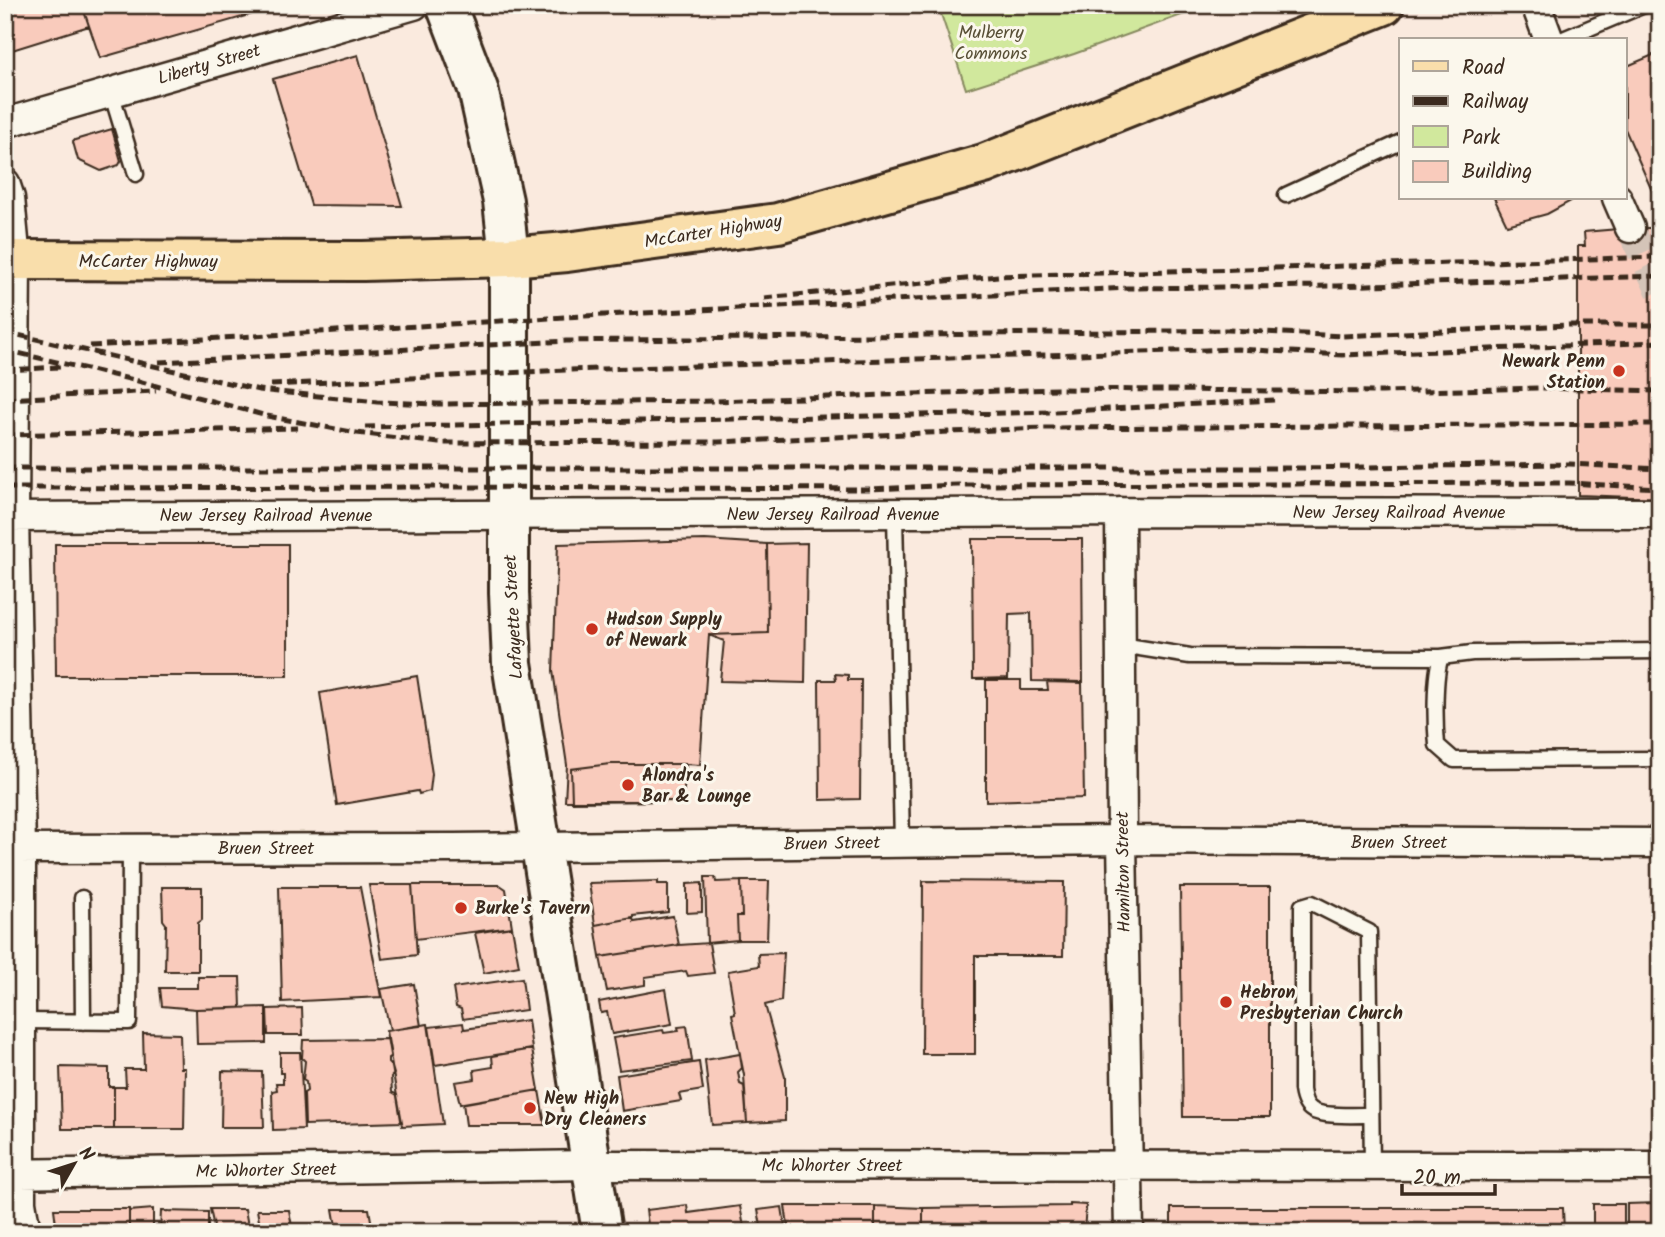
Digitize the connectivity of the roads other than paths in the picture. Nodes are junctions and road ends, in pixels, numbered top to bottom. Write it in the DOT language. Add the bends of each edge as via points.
graph roads {
  1 [pos="414,5"];
  2 [pos="446,5"];
  3 [pos="1384,5"];
  4 [pos="1536,5"];
  5 [pos="1644,5"];
  6 [pos="1548,38"];
  7 [pos="1566,38"];
  8 [pos="111,92"];
  9 [pos="5,122"];
  10 [pos="1399,143"];
  11 [pos="136,174"];
  12 [pos="5,183"];
  13 [pos="1286,195"];
  14 [pos="1618,200"];
  15 [pos="1630,228"];
  16 [pos="509,257"];
  17 [pos="11,260"];
  18 [pos="1120,512"];
  19 [pos="1660,513"];
  20 [pos="510,514"];
  21 [pos="895,514"];
  22 [pos="9,517"];
  23 [pos="1121,645"];
  24 [pos="1660,650"];
  25 [pos="1441,657"];
  26 [pos="1660,759"];
  27 [pos="1122,840"];
  28 [pos="902,842"];
  29 [pos="1660,843"];
  30 [pos="541,846"];
  31 [pos="13,849"];
  32 [pos="130,849"];
  33 [pos="82,898"];
  34 [pos="22,1021"];
  35 [pos="83,1021"];
  36 [pos="1371,1115"];
  37 [pos="590,1165"];
  38 [pos="1128,1166"];
  39 [pos="1371,1166"];
  40 [pos="1660,1166"];
  41 [pos="14,1174"];
  42 [pos="26,1232"];
  43 [pos="602,1232"];
  44 [pos="1129,1232"];
  1 -- 8 [label="street, Liberty Street"];
  2 -- 16 [label="street, Lafayette Street" via="478,89 503,201"];
  3 -- 16 [label="main road, McCarter Highway" via="984,164 851,204 778,223"];
  4 -- 6 [label="street"];
  5 -- 7 [label="lane"];
  8 -- 9 [label="street, Liberty Street"];
  8 -- 11 [label="lane"];
  10 -- 13 [label="lane"];
  12 -- 17 [label="street" via="10,198"];
  14 -- 15 [label="street"];
  16 -- 17 [label="main road, McCarter Highway"];
  16 -- 20 [label="street, Lafayette Street"];
  17 -- 22 [label="street"];
  18 -- 19 [label="street, New Jersey Railroad Avenue"];
  18 -- 21 [label="street, New Jersey Railroad Avenue"];
  18 -- 23 [label="street, Hamilton Street"];
  20 -- 21 [label="street, New Jersey Railroad Avenue"];
  20 -- 22 [label="street, New Jersey Railroad Avenue"];
  20 -- 30 [label="street, Lafayette Street" via="512,663"];
  21 -- 28 [label="lane"];
  22 -- 31 [label="street"];
  23 -- 25 [label="lane" via="1190,656"];
  23 -- 27 [label="street, Hamilton Street"];
  24 -- 25 [label="lane"];
  25 -- 26 [label="lane" via="1437,745 1454,760"];
  27 -- 28 [label="street, Bruen Street"];
  27 -- 29 [label="street, Bruen Street"];
  27 -- 38 [label="street, Hamilton Street"];
  28 -- 30 [label="street, Bruen Street"];
  30 -- 32 [label="street, Bruen Street"];
  30 -- 37 [label="street, Lafayette Street"];
  31 -- 32 [label="street, Bruen Street"];
  31 -- 34 [label="street"];
  32 -- 35 [label="lane" via="129,1022"];
  33 -- 35 [label="lane"];
  34 -- 35 [label="lane"];
  34 -- 41 [label="street"];
  36 -- 36 [label="lane" via="1369,932 1312,903 1301,906 1304,1101 1311,1110 1322,1113"];
  36 -- 39 [label="lane"];
  37 -- 38 [label="street, Mc Whorter Street"];
  37 -- 41 [label="street, Mc Whorter Street"];
  37 -- 43 [label="street, Lafayette Street"];
  38 -- 39 [label="street, Mc Whorter Street"];
  38 -- 44 [label="street, Hamilton Street"];
  39 -- 40 [label="street, Mc Whorter Street"];
  41 -- 42 [label="street"];
}
